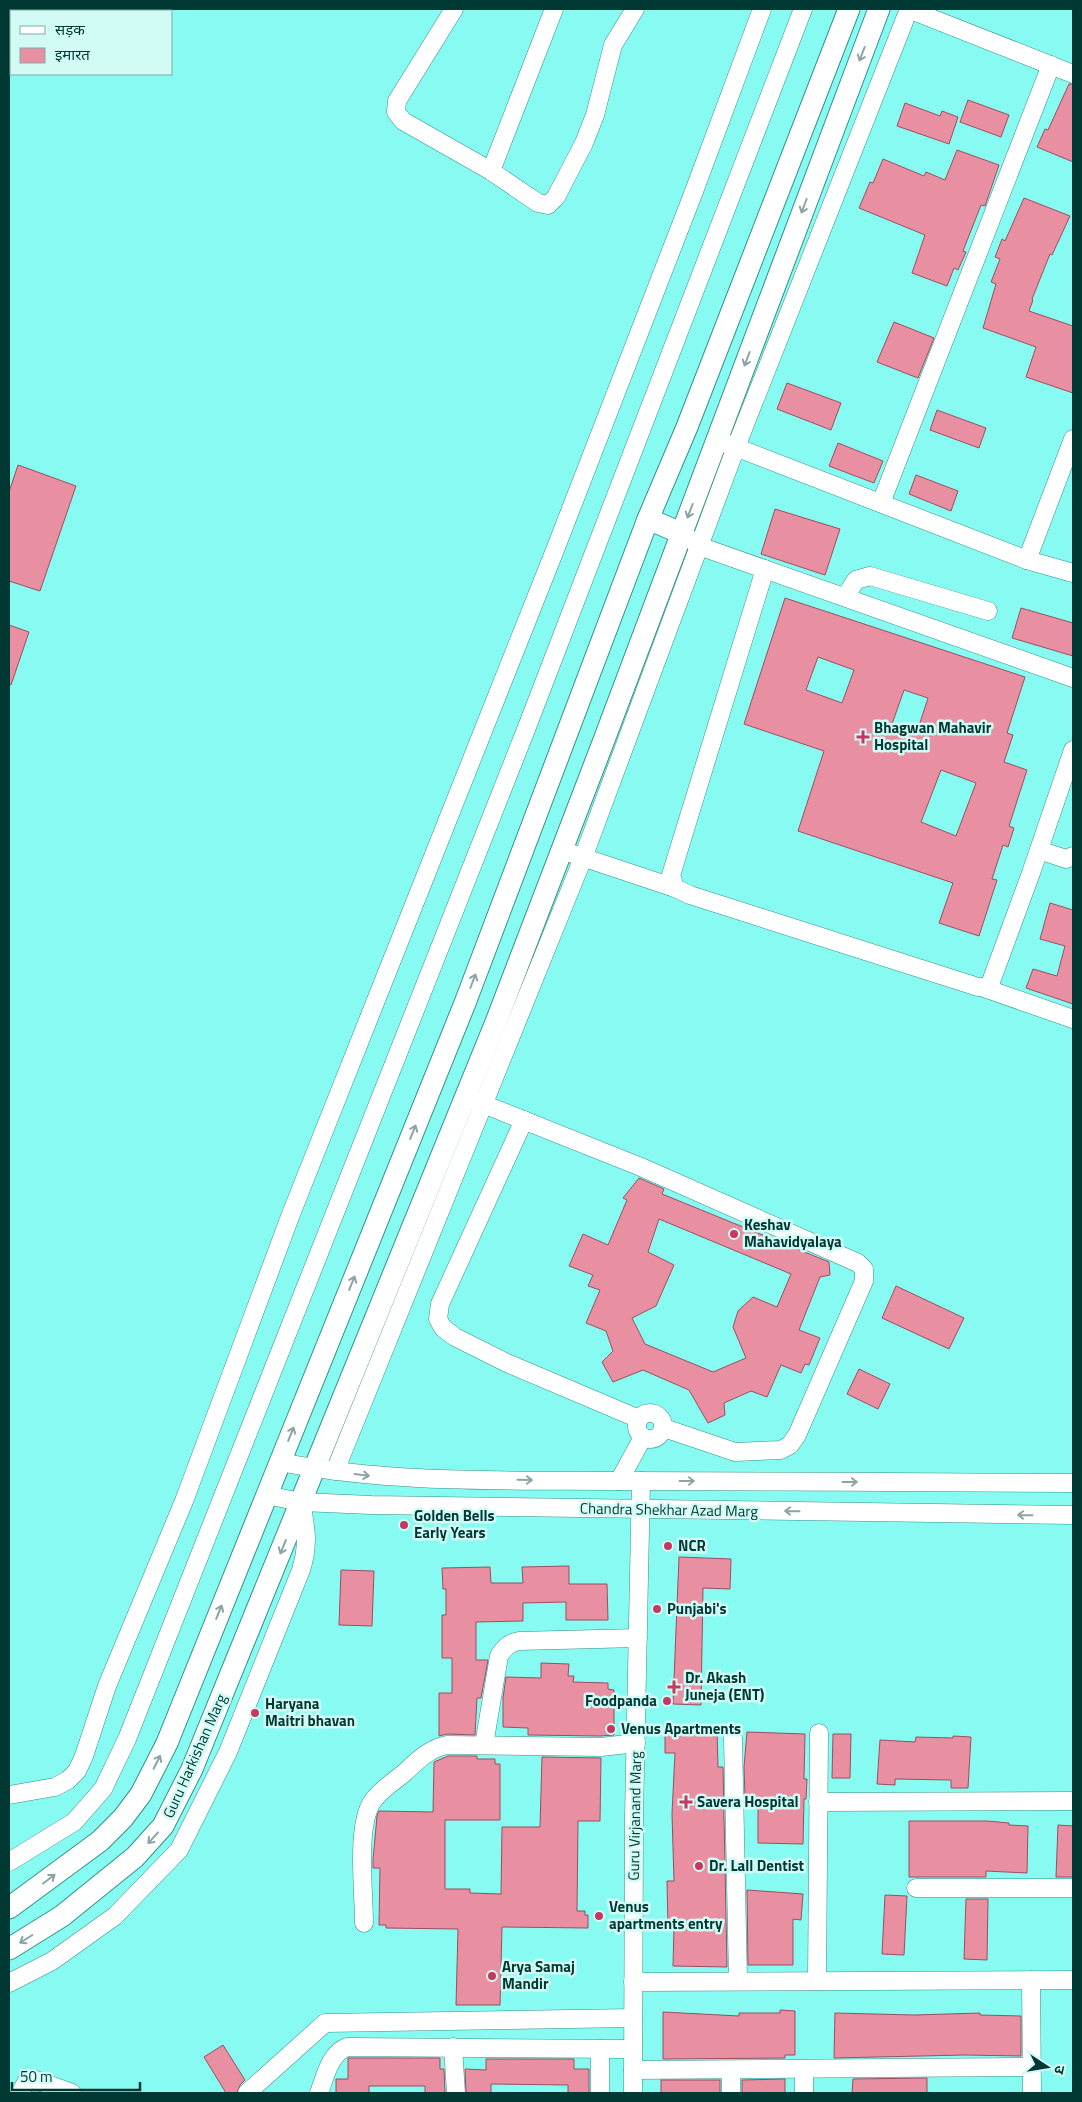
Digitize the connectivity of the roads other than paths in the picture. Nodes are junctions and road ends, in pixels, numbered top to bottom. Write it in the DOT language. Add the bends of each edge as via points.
graph roads {
  1 [pos="454,9"];
  2 [pos="554,9"];
  3 [pos="635,9"];
  4 [pos="762,9"];
  5 [pos="803,9"];
  6 [pos="848,9"];
  7 [pos="879,9"];
  8 [pos="908,9"];
  9 [pos="1051,65"];
  10 [pos="1073,74"];
  11 [pos="491,171"];
  12 [pos="717,439"];
  13 [pos="1073,439"];
  14 [pos="736,447"];
  15 [pos="881,503"];
  16 [pos="648,519"];
  17 [pos="681,532"];
  18 [pos="699,546"];
  19 [pos="1027,560"];
  20 [pos="766,569"];
  21 [pos="1073,573"];
  22 [pos="845,597"];
  23 [pos="988,611"];
  24 [pos="1073,678"];
  25 [pos="1073,750"];
  26 [pos="562,850"];
  27 [pos="1039,850"];
  28 [pos="1073,856"];
  29 [pos="583,858"];
  30 [pos="675,888"];
  31 [pos="984,988"];
  32 [pos="1073,1019"];
  33 [pos="474,1100"];
  34 [pos="524,1120"];
  35 [pos="639,1419"];
  36 [pos="664,1428"];
  37 [pos="643,1437"];
  38 [pos="280,1462"];
  39 [pos="325,1470"];
  40 [pos="619,1481"];
  41 [pos="642,1481"];
  42 [pos="1073,1483"];
  43 [pos="266,1495"];
  44 [pos="301,1502"];
  45 [pos="641,1509"];
  46 [pos="1073,1515"];
  47 [pos="638,1638"];
  48 [pos="819,1733"];
  49 [pos="733,1738"];
  50 [pos="636,1743"];
  51 [pos="484,1745"];
  52 [pos="9,1795"];
  53 [pos="1073,1801"];
  54 [pos="818,1802"];
  55 [pos="9,1862"];
  56 [pos="916,1888"];
  57 [pos="1073,1888"];
  58 [pos="9,1908"];
  59 [pos="364,1923"];
  60 [pos="9,1948"];
  61 [pos="1031,1980"];
  62 [pos="1073,1980"];
  63 [pos="738,1981"];
  64 [pos="817,1981"];
  65 [pos="633,1982"];
  66 [pos="9,1983"];
  67 [pos="633,2018"];
  68 [pos="453,2048"];
  69 [pos="600,2049"];
  70 [pos="633,2049"];
  71 [pos="1032,2067"];
  72 [pos="804,2069"];
  73 [pos="633,2070"];
  74 [pos="731,2070"];
  75 [pos="20,2093"];
  76 [pos="72,2093"];
  77 [pos="247,2093"];
  78 [pos="319,2093"];
  79 [pos="456,2093"];
  80 [pos="600,2093"];
  81 [pos="633,2093"];
  82 [pos="731,2093"];
  83 [pos="804,2093"];
  84 [pos="1032,2093"];
  1 -- 11 [label="street" via="397,101 396,112 404,122"];
  2 -- 11 [label="street"];
  3 -- 11 [label="street" via="613,45 588,133 556,197 548,205 538,204"];
  4 -- 52 [label="street" via="555,550 291,1214 184,1501 107,1686 84,1756 77,1771 55,1787"];
  5 -- 55 [label="street" via="530,718 127,1739 103,1789 74,1822"];
  6 -- 16 [label="main road, Guru Harkishan Marg" via="687,427"];
  7 -- 12 [label="main road, Guru Harkishan Marg, one-way"];
  8 -- 9 [label="street"];
  8 -- 14 [label="street"];
  9 -- 10 [label="street"];
  9 -- 15 [label="street"];
  12 -- 14 [label="street"];
  12 -- 17 [label="main road, Guru Harkishan Marg, one-way"];
  13 -- 19 [label="street"];
  14 -- 15 [label="street"];
  14 -- 18 [label="street"];
  15 -- 19 [label="street"];
  16 -- 17 [label="main road"];
  38 -- 16 [label="main road, Guru Harkishan Marg, one-way" via="465,1003"];
  17 -- 18 [label="street"];
  17 -- 26 [label="main road, Guru Harkishan Marg"];
  18 -- 20 [label="street"];
  18 -- 29 [label="street"];
  19 -- 21 [label="street"];
  20 -- 22 [label="street"];
  20 -- 30 [label="street" via="671,875"];
  22 -- 23 [label="street" via="856,580 870,576"];
  22 -- 24 [label="street"];
  25 -- 27 [label="street"];
  26 -- 29 [label="street"];
  26 -- 33 [label="main road, Guru Harkishan Marg"];
  27 -- 28 [label="street" via="1066,859"];
  27 -- 31 [label="street" via="991,984"];
  29 -- 30 [label="street"];
  29 -- 33 [label="street"];
  30 -- 31 [label="street"];
  31 -- 32 [label="street"];
  33 -- 34 [label="street"];
  33 -- 39 [label="main road, Guru Harkishan Marg"];
  34 -- 35 [label="street" via="440,1304 438,1319 443,1328 455,1337 506,1363"];
  34 -- 36 [label="street" via="650,1171 858,1263 864,1269 864,1281 790,1445 780,1450 735,1452"];
  35 -- 36 [label="street" via="646,1413 655,1413 662,1419"];
  35 -- 37 [label="street" via="638,1431"];
  36 -- 37 [label="street" via="656,1438"];
  37 -- 40 [label="street"];
  38 -- 39 [label="street, Chandra Shekhar Azad Marg"];
  38 -- 43 [label="main road, Guru Harkishan Marg"];
  39 -- 40 [label="street, Chandra Shekhar Azad Marg, one-way" via="373,1476"];
  39 -- 44 [label="main road, Guru Harkishan Marg"];
  40 -- 41 [label="street, Chandra Shekhar Azad Marg"];
  41 -- 42 [label="street, Chandra Shekhar Azad Marg, one-way"];
  41 -- 45 [label="street, Guru Virjanand Marg"];
  43 -- 44 [label="street, Chandra Shekhar Azad Marg"];
  58 -- 43 [label="main road, Guru Harkishan Marg, one-way" via="100,1842 141,1794 167,1743"];
  44 -- 45 [label="street, Chandra Shekhar Azad Marg" via="372,1506"];
  44 -- 60 [label="main road, Guru Harkishan Marg, one-way" via="192,1769 164,1826 136,1857 62,1916"];
  44 -- 66 [label="street" via="307,1534 301,1570 228,1752 179,1850 116,1916 52,1961"];
  46 -- 45 [label="street, Chandra Shekhar Azad Marg, one-way"];
  45 -- 47 [label="street, Guru Virjanand Marg"];
  47 -- 50 [label="street, Guru Virjanand Marg"];
  47 -- 51 [label="street" via="519,1641 504,1648 499,1656"];
  48 -- 54 [label="street"];
  49 -- 63 [label="street"];
  50 -- 51 [label="street" via="602,1747"];
  50 -- 65 [label="street, Guru Virjanand Marg"];
  51 -- 59 [label="street" via="435,1748 373,1800 367,1810 363,1836"];
  53 -- 54 [label="street"];
  54 -- 64 [label="street"];
  56 -- 57 [label="street"];
  61 -- 62 [label="street"];
  61 -- 64 [label="street"];
  61 -- 71 [label="street"];
  63 -- 64 [label="street"];
  63 -- 65 [label="street"];
  65 -- 67 [label="street, Guru Virjanand Marg"];
  67 -- 70 [label="street, Guru Virjanand Marg"];
  67 -- 77 [label="street" via="325,2023"];
  68 -- 69 [label="street"];
  68 -- 78 [label="street" via="341,2049 333,2058"];
  68 -- 79 [label="street"];
  69 -- 70 [label="street"];
  69 -- 80 [label="street"];
  70 -- 73 [label="street, Guru Virjanand Marg"];
  71 -- 72 [label="street"];
  71 -- 84 [label="street"];
  72 -- 74 [label="street"];
  72 -- 83 [label="street"];
  73 -- 74 [label="street"];
  73 -- 81 [label="street, Guru Virjanand Marg"];
  74 -- 82 [label="street"];
  75 -- 76 [label="street" via="27,2081 33,2079"];
}
